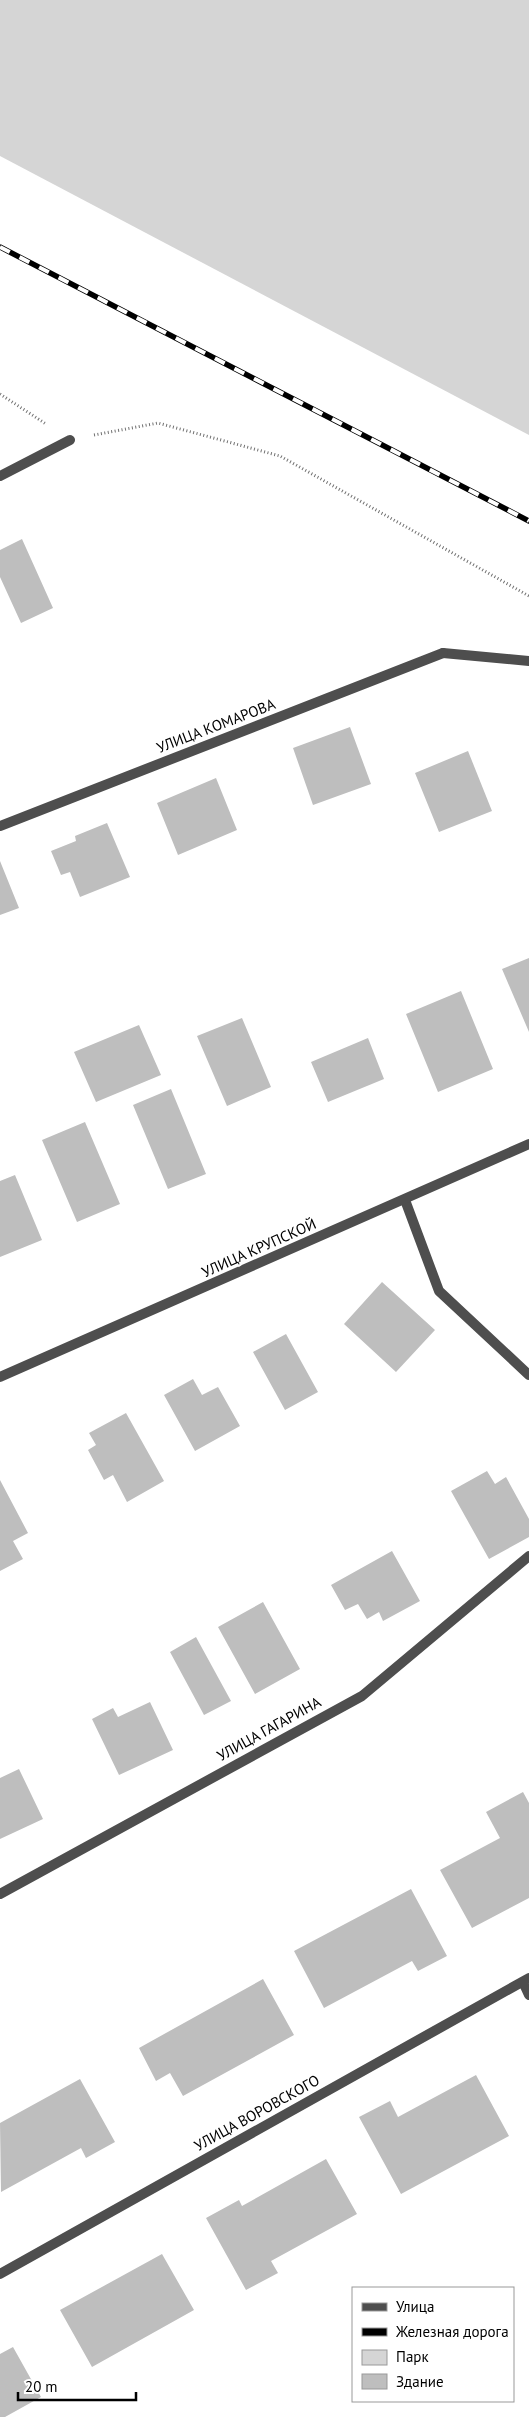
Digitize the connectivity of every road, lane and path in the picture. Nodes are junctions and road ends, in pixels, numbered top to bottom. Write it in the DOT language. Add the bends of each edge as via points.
graph roads {
  1 [pos="0,394"];
  2 [pos="70,440"];
  3 [pos="0,476"];
  4 [pos="529,596"];
  5 [pos="529,661"];
  6 [pos="0,826"];
  7 [pos="529,1144"];
  8 [pos="405,1200"];
  9 [pos="529,1375"];
  10 [pos="0,1377"];
  11 [pos="529,1556"];
  12 [pos="0,1894"];
  13 [pos="526,1980"];
  14 [pos="529,1995"];
  15 [pos="0,2274"];
  1 -- 2 [label="path"];
  2 -- 3 [label="street"];
  2 -- 4 [label="path" via="158,423 280,456"];
  5 -- 6 [label="street, УЛИЦА КОМАРОВА" via="443,653"];
  7 -- 8 [label="street, УЛИЦА КРУПСКОЙ"];
  8 -- 9 [label="street" via="439,1291"];
  8 -- 10 [label="street, УЛИЦА КРУПСКОЙ"];
  11 -- 12 [label="street, УЛИЦА ГАГАРИНА" via="362,1696"];
  13 -- 14 [label="street"];
  13 -- 15 [label="street, УЛИЦА ВОРОВСКОГО"];
}
